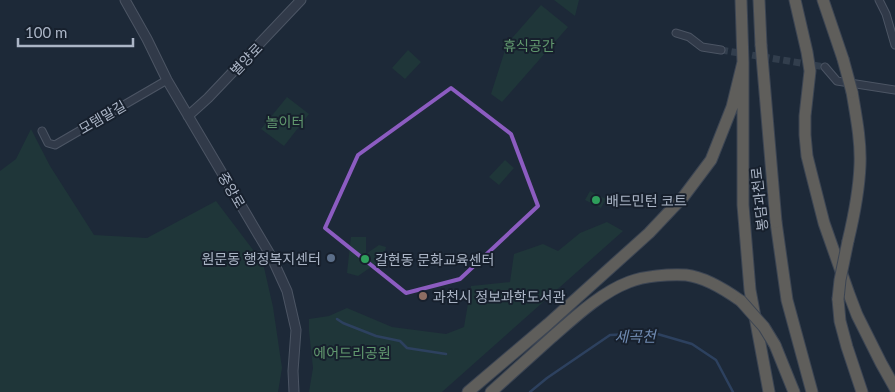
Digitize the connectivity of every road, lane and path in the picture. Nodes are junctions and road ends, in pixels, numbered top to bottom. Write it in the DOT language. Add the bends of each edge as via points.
graph roads {
  1 [pos="125,0"];
  2 [pos="301,0"];
  3 [pos="741,0"];
  4 [pos="759,0"];
  5 [pos="795,0"];
  6 [pos="823,0"];
  7 [pos="879,0"];
  8 [pos="676,33"];
  9 [pos="895,45"];
  10 [pos="721,50"];
  11 [pos="743,62"];
  12 [pos="825,67"];
  13 [pos="167,80"];
  14 [pos="895,90"];
  15 [pos="188,116"];
  16 [pos="42,131"];
  17 [pos="895,388"];
  18 [pos="294,392"];
  19 [pos="468,392"];
  20 [pos="491,392"];
  21 [pos="769,392"];
  22 [pos="794,392"];
  23 [pos="812,392"];
  24 [pos="862,392"];
  1 -- 13 [label="street, 중앙로"];
  2 -- 15 [label="street, 별양로"];
  3 -- 11 [label="highway"];
  4 -- 23 [label="highway, 봉담과천로, bridge" via="776,222 787,300"];
  5 -- 17 [label="highway" via="810,72 804,135 810,172 848,294"];
  6 -- 24 [label="highway, bridge" via="843,59 858,128 857,202 838,299 840,321"];
  7 -- 9 [label="street"];
  8 -- 10 [label="street" via="689,37 702,47"];
  11 -- 19 [label="highway" via="732,107 711,160 684,196 649,234"];
  11 -- 21 [label="highway" via="743,204 750,290"];
  12 -- 14 [label="street" via="837,81"];
  13 -- 15 [label="street, 중앙로"];
  13 -- 16 [label="street, 모템말길" via="55,145 48,143"];
  15 -- 18 [label="street, 중앙로" via="271,256 287,291 296,330"];
  20 -- 22 [label="highway, bridge" via="576,316 608,293 643,278 687,275 729,292 741,301 775,345"];
}
